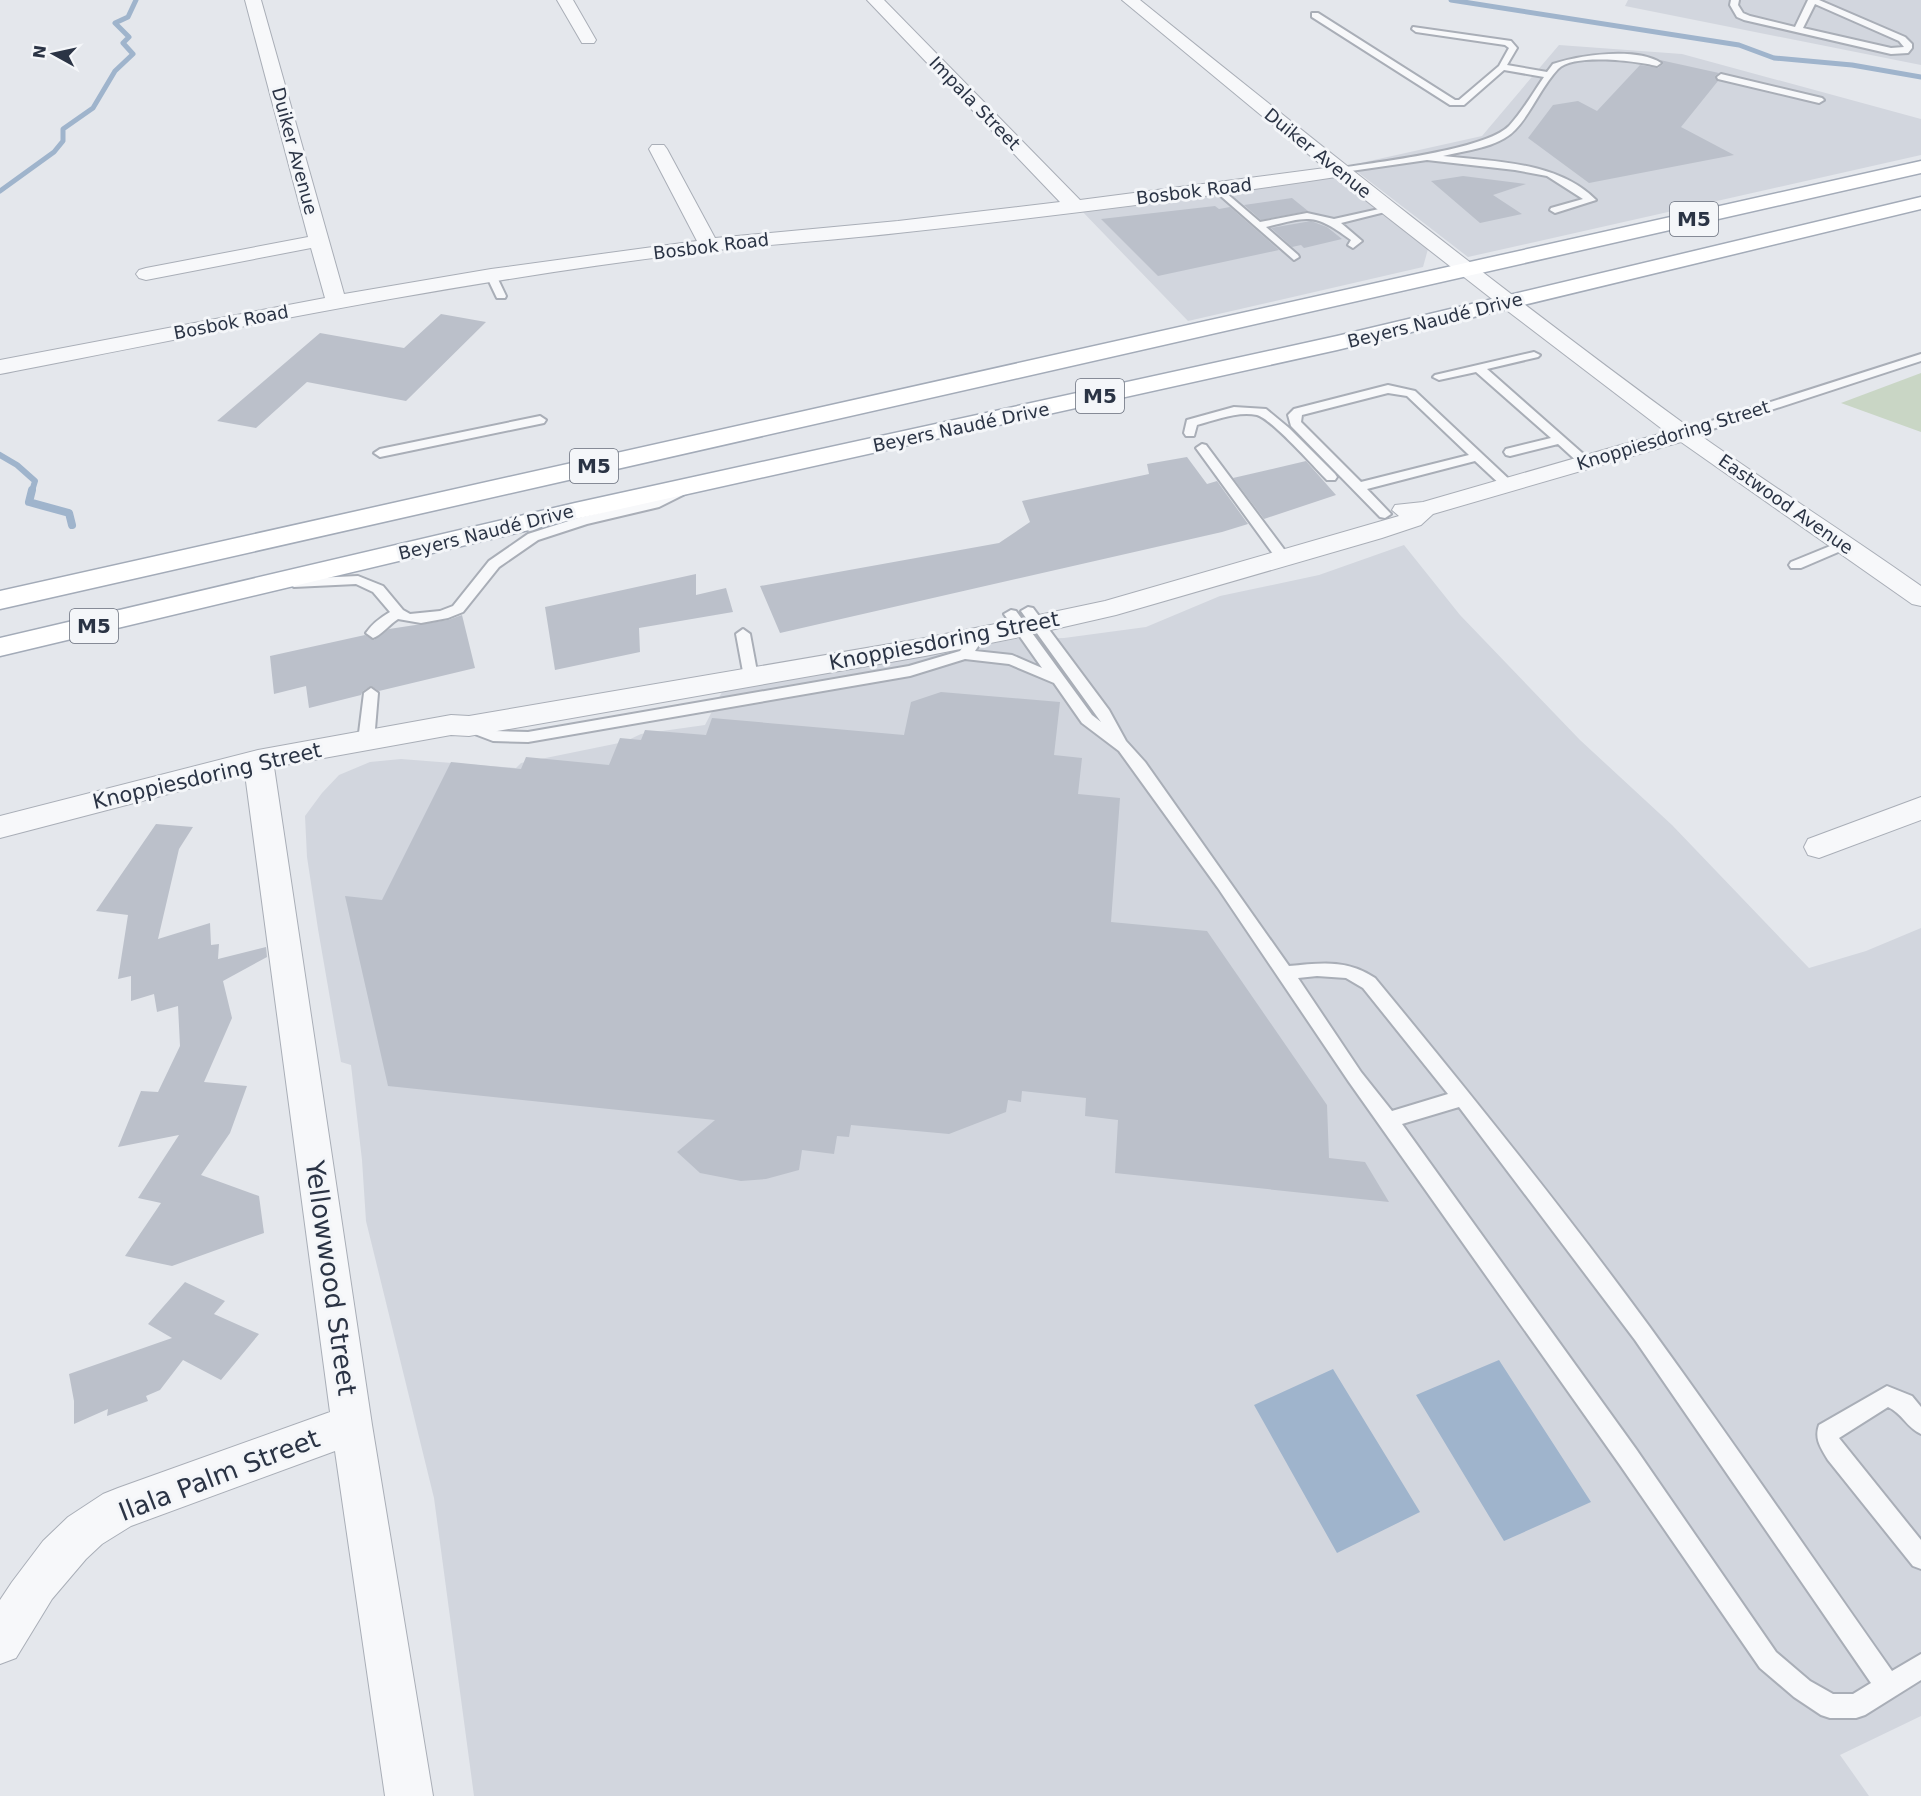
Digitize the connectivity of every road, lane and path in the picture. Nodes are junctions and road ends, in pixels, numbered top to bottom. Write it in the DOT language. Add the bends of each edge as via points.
graph roads {
  1 [pos="253,0"];
  2 [pos="565,0"];
  3 [pos="875,0"];
  4 [pos="1130,0"];
  5 [pos="1735,0"];
  6 [pos="1813,0"];
  7 [pos="1315,15"];
  8 [pos="1416,29"];
  9 [pos="1797,31"];
  10 [pos="588,40"];
  11 [pos="1657,63"];
  12 [pos="1502,67"];
  13 [pos="1548,75"];
  14 [pos="1721,77"];
  15 [pos="1819,100"];
  16 [pos="658,149"];
  17 [pos="1427,157"];
  18 [pos="1921,167"];
  19 [pos="1340,171"];
  20 [pos="1218,189"];
  21 [pos="1921,203"];
  22 [pos="1075,206"];
  23 [pos="1388,210"];
  24 [pos="1556,210"];
  25 [pos="1333,222"];
  26 [pos="1259,225"];
  27 [pos="320,241"];
  28 [pos="710,245"];
  29 [pos="1353,245"];
  30 [pos="1294,257"];
  31 [pos="1467,270"];
  32 [pos="146,274"];
  33 [pos="491,275"];
  34 [pos="501,296"];
  35 [pos="336,302"];
  36 [pos="1508,302"];
  37 [pos="1534,355"];
  38 [pos="1921,357"];
  39 [pos="0,367"];
  40 [pos="1478,368"];
  41 [pos="1439,377"];
  42 [pos="540,420"];
  43 [pos="1190,433"];
  44 [pos="1684,434"];
  45 [pos="1560,440"];
  46 [pos="1202,448"];
  47 [pos="1510,452"];
  48 [pos="380,453"];
  49 [pos="1478,456"];
  50 [pos="1585,462"];
  51 [pos="1331,477"];
  52 [pos="1508,485"];
  53 [pos="690,486"];
  54 [pos="1358,487"];
  55 [pos="1424,509"];
  56 [pos="1385,514"];
  57 [pos="1845,544"];
  58 [pos="1278,552"];
  59 [pos="1796,565"];
  60 [pos="255,588"];
  61 [pos="1921,598"];
  62 [pos="0,600"];
  63 [pos="398,613"];
  64 [pos="1024,619"];
  65 [pos="373,633"];
  66 [pos="971,645"];
  67 [pos="0,647"];
  68 [pos="747,657"];
  69 [pos="1062,683"];
  70 [pos="371,693"];
  71 [pos="460,726"];
  72 [pos="366,741"];
  73 [pos="1124,747"];
  74 [pos="258,760"];
  75 [pos="1921,808"];
  76 [pos="0,827"];
  77 [pos="1819,847"];
  78 [pos="1283,973"];
  79 [pos="1462,1098"];
  80 [pos="1388,1120"];
  81 [pos="1921,1423"];
  82 [pos="352,1425"];
  83 [pos="1921,1558"];
  84 [pos="0,1642"];
  85 [pos="1921,1666"];
  86 [pos="1888,1686"];
  87 [pos="409,1796"];
  1 -- 27 [label="street, Duiker Avenue"];
  2 -- 10 [label="street"];
  3 -- 22 [label="street, Impala Street"];
  4 -- 19 [label="street, Duiker Avenue"];
  5 -- 9 [label="lane" via="1740,15"];
  6 -- 9 [label="lane"];
  6 -- 9 [label="lane" via="1902,39 1908,48 1891,51"];
  7 -- 12 [label="lane" via="1453,103 1461,103"];
  8 -- 12 [label="lane" via="1508,43 1513,48"];
  11 -- 13 [label="lane, Bosbok Road" via="1629,58 1585,59 1556,66"];
  12 -- 13 [label="lane"];
  13 -- 17 [label="lane, Bosbok Road" via="1503,135"];
  14 -- 15 [label="lane"];
  16 -- 28 [label="street"];
  17 -- 19 [label="lane, Bosbok Road"];
  17 -- 24 [label="lane, Bosbok Road" via="1543,172 1591,200"];
  18 -- 31 [label="main road, Beyers Naudé Drive / M5"];
  19 -- 20 [label="street, Bosbok Road"];
  19 -- 23 [label="street, Duiker Avenue"];
  20 -- 22 [label="street, Bosbok Road"];
  20 -- 26 [label="lane"];
  21 -- 36 [label="main road, Beyers Naudé Drive / M5"];
  22 -- 28 [label="street, Bosbok Road"];
  23 -- 25 [label="lane"];
  23 -- 31 [label="street, Duiker Avenue"];
  25 -- 26 [label="lane" via="1326,216 1314,215"];
  25 -- 29 [label="lane" via="1355,238"];
  26 -- 30 [label="lane"];
  27 -- 32 [label="street"];
  27 -- 35 [label="street, Duiker Avenue"];
  28 -- 33 [label="street, Bosbok Road"];
  31 -- 36 [label="street, Duiker Avenue"];
  31 -- 62 [label="main road, Beyers Naudé Drive / M5"];
  33 -- 34 [label="lane"];
  33 -- 35 [label="street, Bosbok Road"];
  35 -- 39 [label="street, Bosbok Road"];
  36 -- 44 [label="street, Eastwood Avenue"];
  36 -- 53 [label="main road, Beyers Naudé Drive / M5" via="1338,344"];
  37 -- 40 [label="lane"];
  38 -- 44 [label="lane, Knoppiesdoring Street"];
  40 -- 41 [label="lane"];
  40 -- 45 [label="lane"];
  42 -- 48 [label="lane"];
  43 -- 51 [label="lane" via="1191,423 1204,417 1241,410 1262,412"];
  44 -- 50 [label="street, Knoppiesdoring Street"];
  44 -- 57 [label="street, Eastwood Avenue"];
  45 -- 47 [label="lane"];
  45 -- 50 [label="lane"];
  46 -- 58 [label="lane"];
  49 -- 52 [label="lane"];
  49 -- 54 [label="lane"];
  49 -- 54 [label="lane" via="1411,393 1402,390 1388,389 1294,415 1294,423"];
  50 -- 52 [label="street, Knoppiesdoring Street"];
  52 -- 55 [label="street, Knoppiesdoring Street"];
  53 -- 60 [label="main road, Beyers Naudé Drive / M5"];
  53 -- 63 [label="lane" via="654,504 533,537 494,564 461,606 450,613 413,620"];
  54 -- 56 [label="lane"];
  55 -- 56 [label="street, Knoppiesdoring Street"];
  55 -- 58 [label="street, Knoppiesdoring Street" via="1412,520"];
  56 -- 58 [label="street, Knoppiesdoring Street"];
  57 -- 59 [label="lane"];
  57 -- 61 [label="street, Eastwood Avenue"];
  58 -- 64 [label="street, Knoppiesdoring Street" via="1107,609"];
  60 -- 63 [label="lane" via="358,580 378,589"];
  60 -- 67 [label="main road, Beyers Naudé Drive / M5"];
  63 -- 65 [label="lane"];
  64 -- 66 [label="street, Knoppiesdoring Street"];
  64 -- 68 [label="street, Knoppiesdoring Street"];
  64 -- 69 [label="lane"];
  64 -- 73 [label="lane" via="1104,714"];
  66 -- 68 [label="street, Knoppiesdoring Street"];
  66 -- 69 [label="lane"];
  66 -- 71 [label="lane" via="910,671 528,737 493,736"];
  68 -- 71 [label="street, Knoppiesdoring Street"];
  69 -- 73 [label="lane" via="1087,719"];
  70 -- 72 [label="lane"];
  71 -- 72 [label="street, Knoppiesdoring Street"];
  72 -- 74 [label="street, Knoppiesdoring Street"];
  73 -- 78 [label="lane" via="1161,794"];
  74 -- 76 [label="street, Knoppiesdoring Street"];
  74 -- 82 [label="street, Yellowwood Street"];
  75 -- 77 [label="street"];
  78 -- 79 [label="lane" via="1334,967 1359,974"];
  78 -- 80 [label="lane"];
  79 -- 80 [label="lane"];
  79 -- 86 [label="lane" via="1641,1333"];
  80 -- 86 [label="lane" via="1768,1660 1802,1689 1830,1706 1856,1706"];
  81 -- 83 [label="lane" via="1904,1403 1887,1396 1827,1432 1836,1452"];
  82 -- 84 [label="street, Ilala Palm Street" via="118,1509 84,1531 48,1568"];
  82 -- 87 [label="street, Yellowwood Street"];
  85 -- 86 [label="lane"];
}
